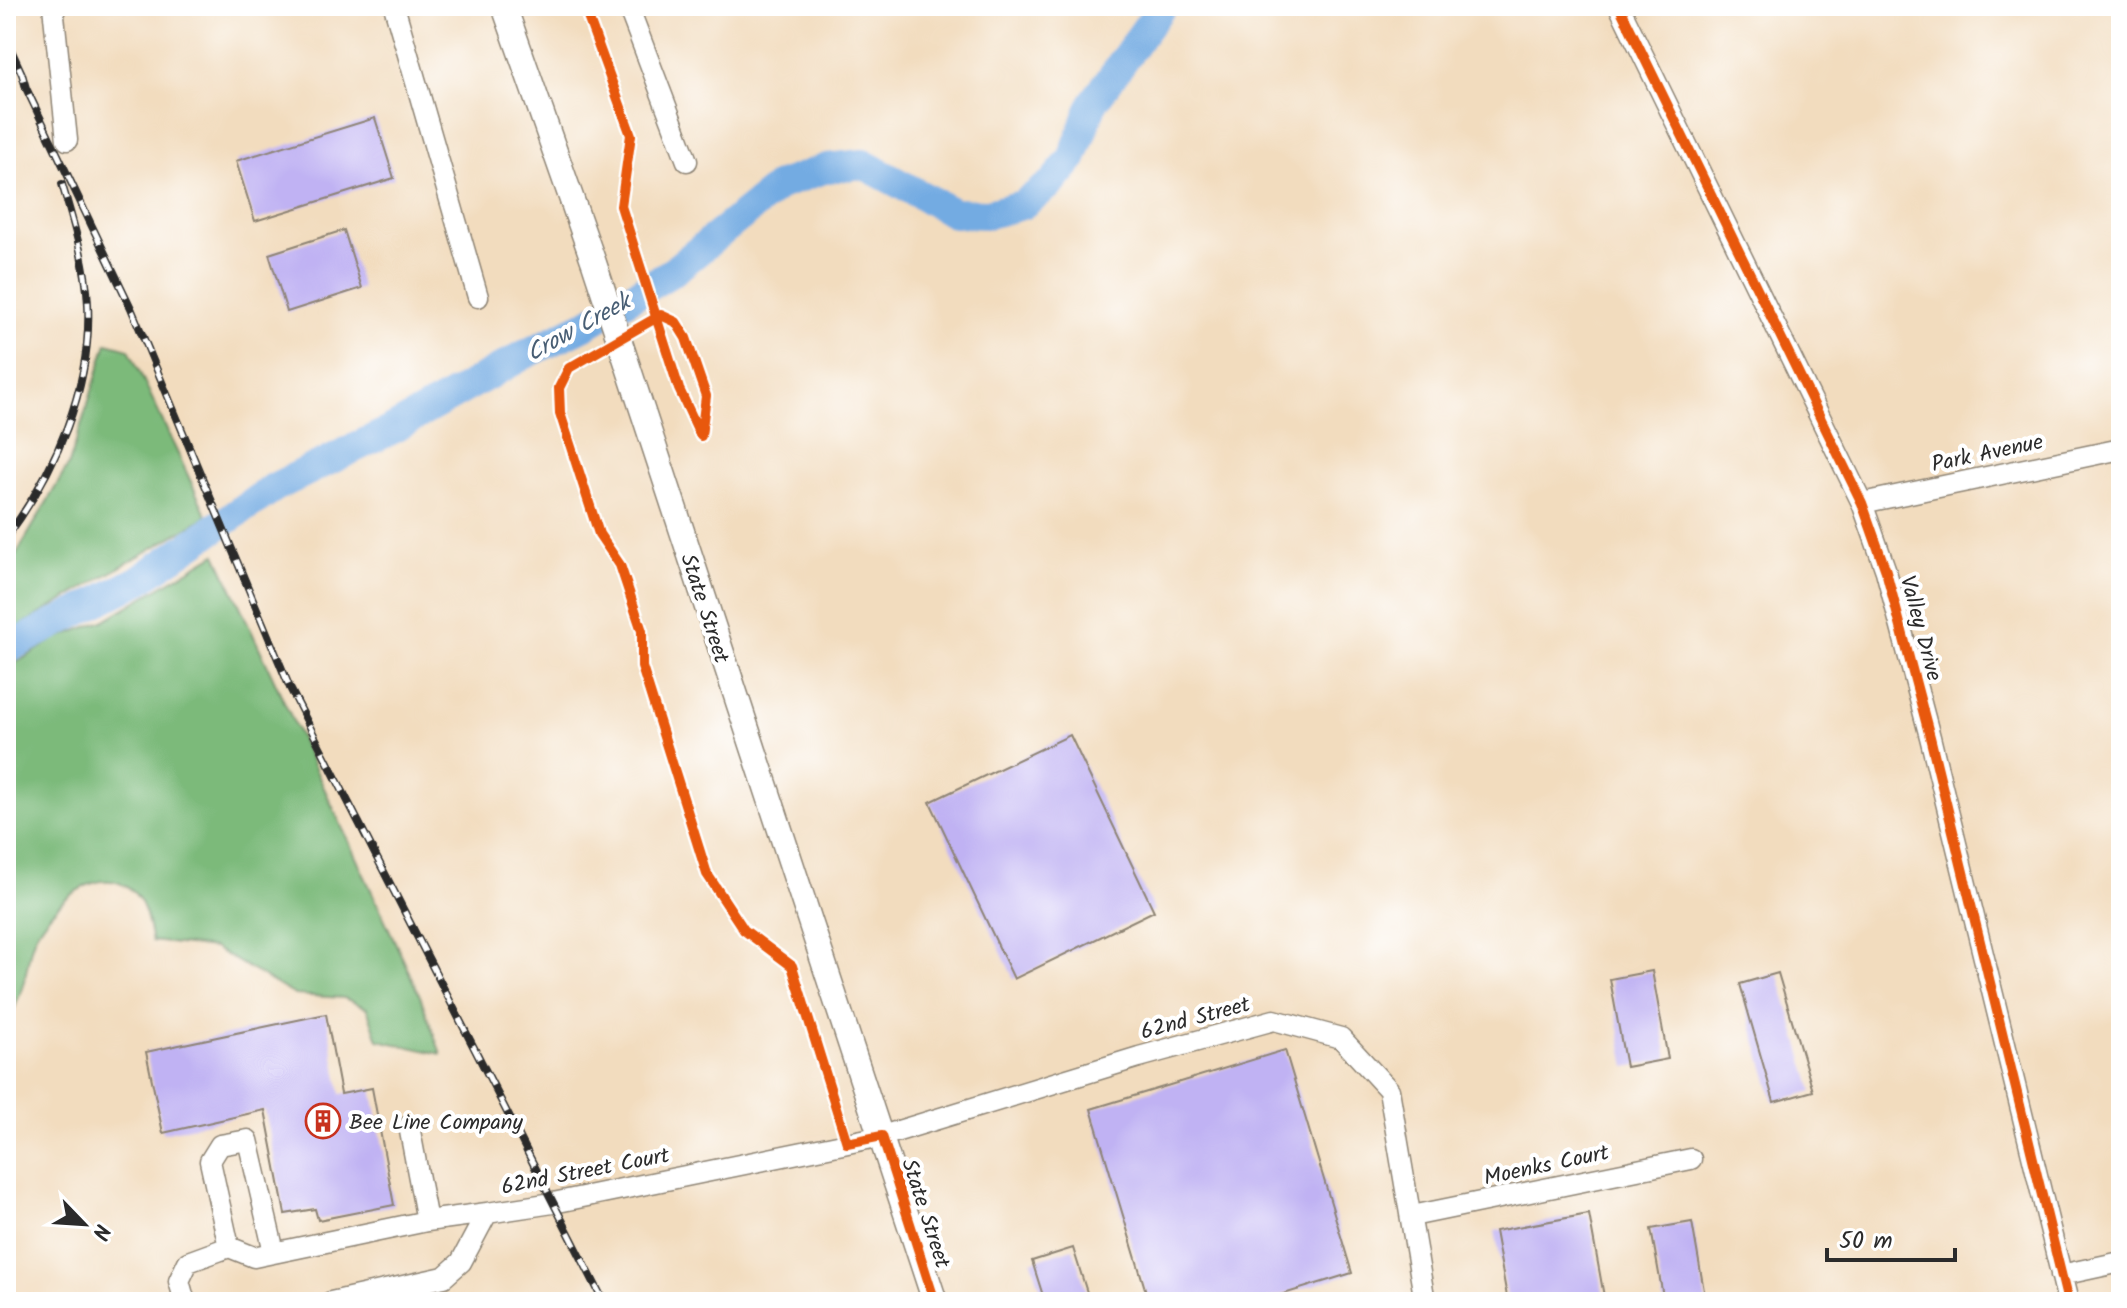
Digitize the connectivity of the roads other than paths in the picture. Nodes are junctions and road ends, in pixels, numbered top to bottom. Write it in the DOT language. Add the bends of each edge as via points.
graph roads {
  1 [pos="53,6"];
  2 [pos="394,6"];
  3 [pos="504,6"];
  4 [pos="628,6"];
  5 [pos="1619,6"];
  6 [pos="67,140"];
  7 [pos="687,161"];
  8 [pos="478,297"];
  9 [pos="2121,449"];
  10 [pos="1862,503"];
  11 [pos="409,1126"];
  12 [pos="882,1136"];
  13 [pos="1691,1159"];
  14 [pos="487,1213"];
  15 [pos="1412,1216"];
  16 [pos="427,1221"];
  17 [pos="229,1247"];
  18 [pos="274,1252"];
  19 [pos="2121,1262"];
  20 [pos="2061,1275"];
  21 [pos="428,1281"];
  22 [pos="185,1302"];
  23 [pos="331,1302"];
  24 [pos="432,1302"];
  25 [pos="935,1302"];
  26 [pos="1425,1302"];
  27 [pos="2068,1302"];
  1 -- 6 [label="street"];
  2 -- 8 [label="street"];
  3 -- 12 [label="main road, State Street"];
  4 -- 7 [label="street"];
  5 -- 10 [label="street, Valley Drive"];
  9 -- 10 [label="street, Park Avenue"];
  10 -- 20 [label="street, Valley Drive" via="1886,571 1930,737"];
  11 -- 16 [label="street"];
  12 -- 14 [label="street, 62nd Street Court"];
  12 -- 15 [label="street, 62nd Street" via="1274,1020 1341,1038 1389,1090"];
  12 -- 25 [label="main road, State Street"];
  13 -- 15 [label="street, Moenks Court"];
  14 -- 16 [label="street"];
  14 -- 21 [label="street, 62nd Street Court" via="461,1262 444,1277"];
  15 -- 26 [label="street, 62nd Street"];
  16 -- 18 [label="street"];
  17 -- 18 [label="street" via="254,1257"];
  17 -- 18 [label="street" via="210,1161 220,1145 248,1140"];
  17 -- 22 [label="street" via="188,1262 179,1281"];
  19 -- 20 [label="street"];
  20 -- 27 [label="street, Valley Drive"];
  21 -- 23 [label="street, 62nd Street Court"];
  21 -- 24 [label="street"];
}
